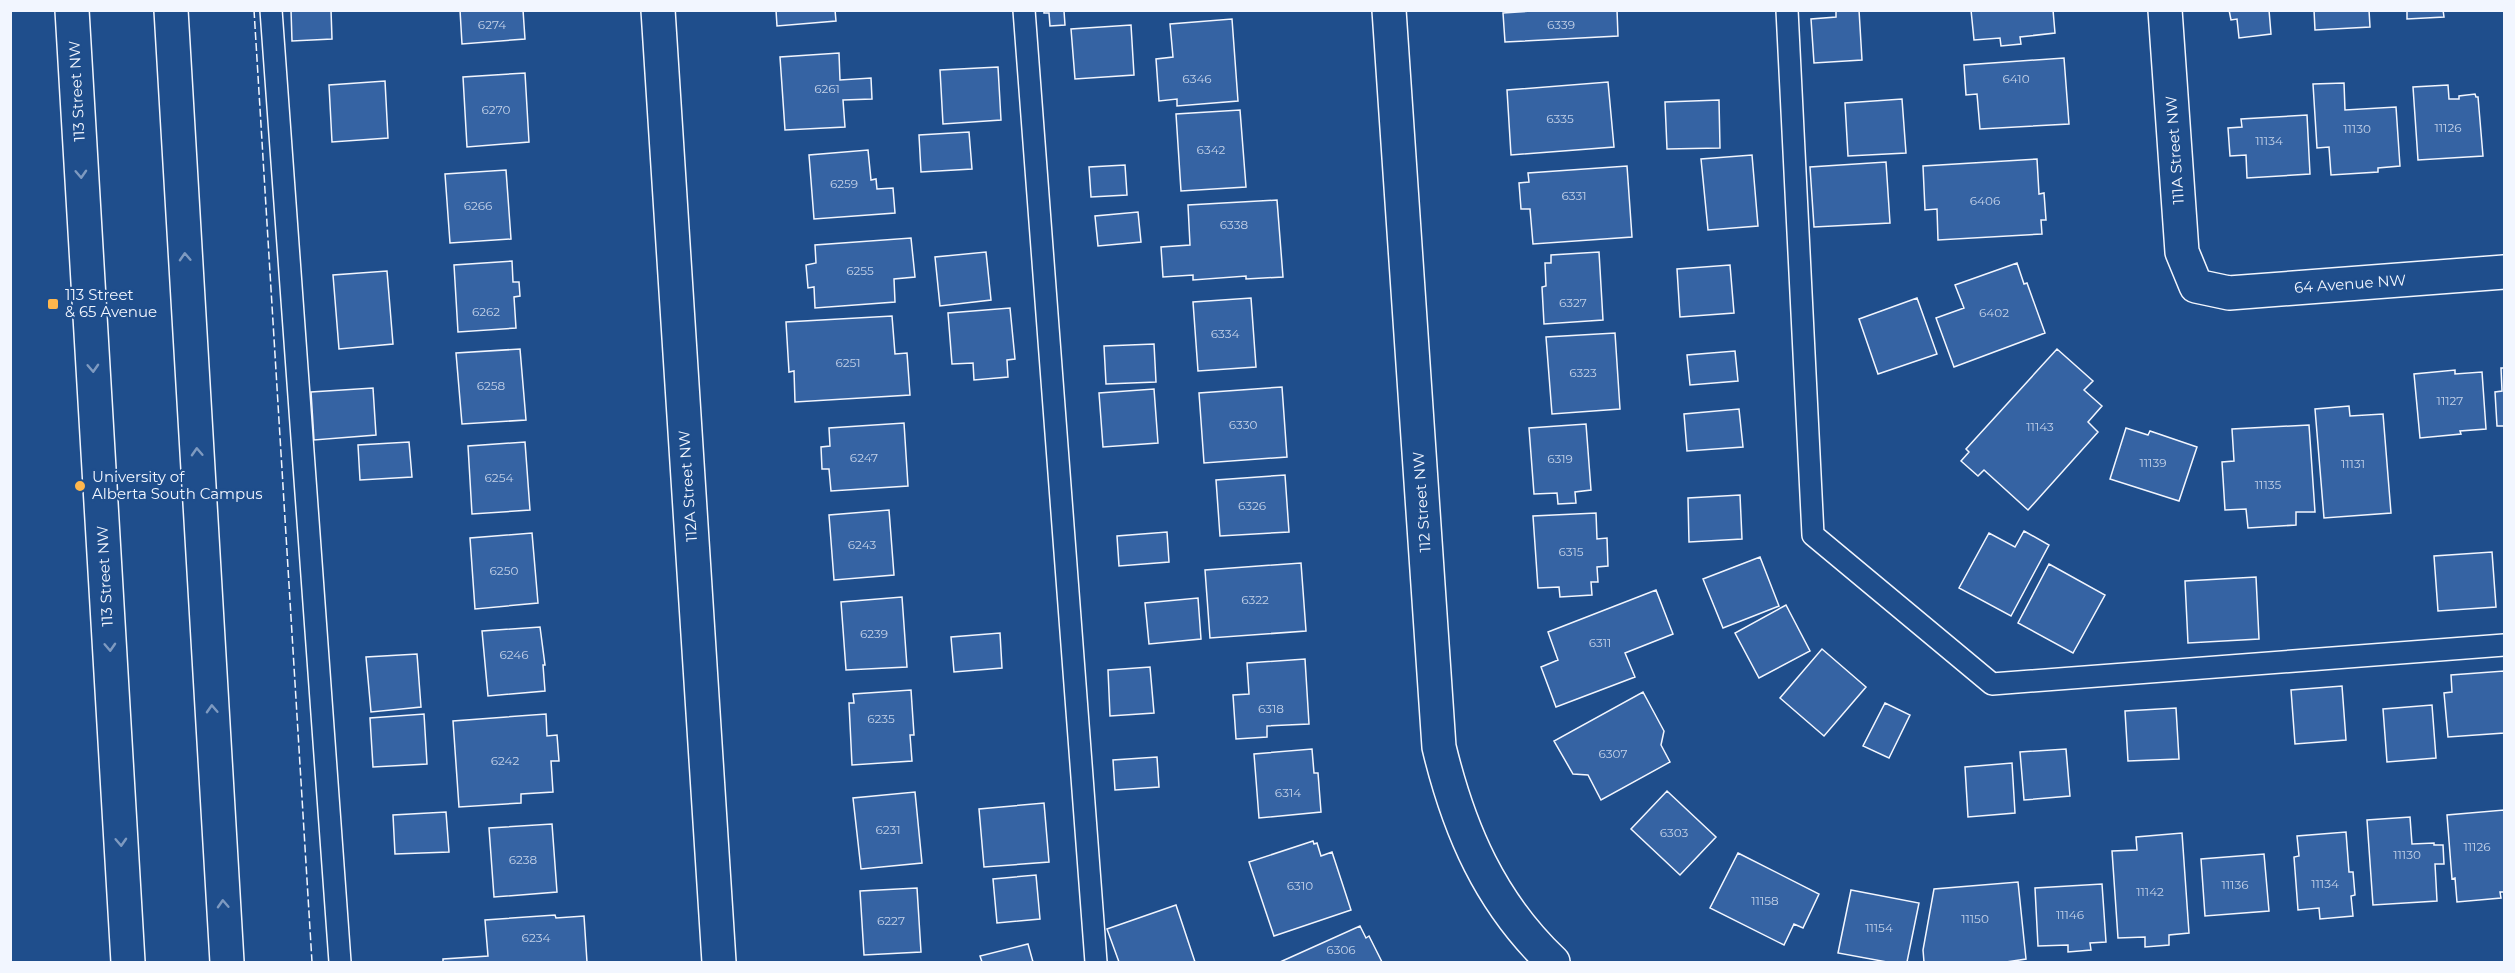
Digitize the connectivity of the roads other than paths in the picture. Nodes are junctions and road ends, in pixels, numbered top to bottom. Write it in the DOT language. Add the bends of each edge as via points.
graph roads {
  1 [pos="72,10"];
  2 [pos="171,10"];
  3 [pos="272,10"];
  4 [pos="658,10"];
  5 [pos="1024,10"];
  6 [pos="1389,10"];
  7 [pos="1787,10"];
  8 [pos="2165,10"];
  9 [pos="2505,272"];
  10 [pos="2196,286"];
  11 [pos="2505,645"];
  12 [pos="128,963"];
  13 [pos="227,963"];
  14 [pos="340,963"];
  15 [pos="719,963"];
  16 [pos="1096,963"];
  17 [pos="1553,963"];
  1 -- 12 [label="street, 113 Street NW, one-way"];
  13 -- 2 [label="street, one-way"];
  3 -- 14 [label="lane"];
  4 -- 15 [label="street, 112A Street NW"];
  5 -- 16 [label="lane"];
  6 -- 17 [label="street, 112 Street NW" via="1439,747 1453,802 1485,876 1510,914"];
  7 -- 11 [label="lane" via="1813,535 1992,684"];
  8 -- 10 [label="street, 111A Street NW" via="2182,252"];
  9 -- 10 [label="street, 64 Avenue NW" via="2229,293"];
}
